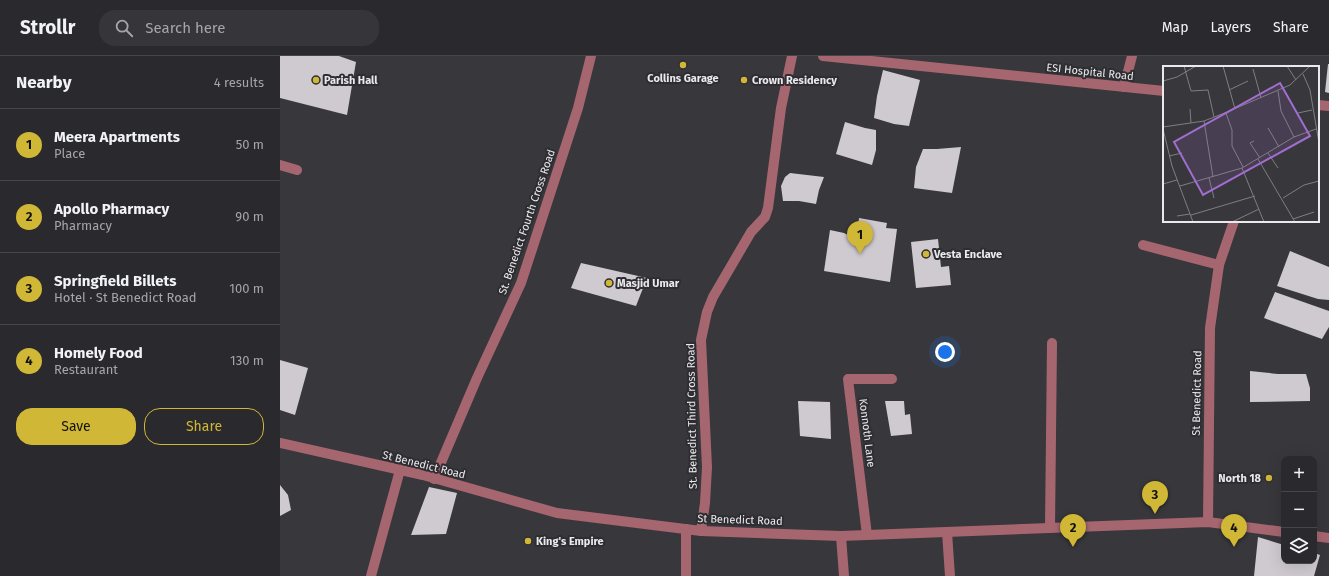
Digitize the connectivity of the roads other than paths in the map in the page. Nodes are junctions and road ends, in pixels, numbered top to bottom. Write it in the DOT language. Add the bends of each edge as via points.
graph roads {
  1 [pos="591,56"];
  2 [pos="792,56"];
  3 [pos="823,56"];
  4 [pos="1132,56"];
  5 [pos="881,59"];
  6 [pos="1124,87"];
  7 [pos="1163,91"];
  8 [pos="1319,105"];
  9 [pos="1329,106"];
  10 [pos="280,165"];
  11 [pos="297,170"];
  12 [pos="1234,222"];
  13 [pos="1143,245"];
  14 [pos="1219,265"];
  15 [pos="1052,343"];
  16 [pos="892,379"];
  17 [pos="280,442"];
  18 [pos="400,470"];
  19 [pos="434,479"];
  20 [pos="1208,522"];
  21 [pos="1050,528"];
  22 [pos="686,529"];
  23 [pos="701,531"];
  24 [pos="947,532"];
  25 [pos="1281,532"];
  26 [pos="867,535"];
  27 [pos="841,536"];
  28 [pos="1317,536"];
  29 [pos="1329,538"];
  30 [pos="371,576"];
  31 [pos="686,576"];
  32 [pos="844,576"];
  33 [pos="950,576"];
  1 -- 19 [label="street, St. Benedict Fourth Cross Road" via="578,108 521,283"];
  2 -- 23 [label="street, St. Benedict Third Cross Road" via="781,108 768,208 765,217 751,232 713,297 701,340 707,468"];
  3 -- 5 [label="street, ESI Hospital Road"];
  4 -- 6 [label="street"];
  5 -- 6 [label="street, ESI Hospital Road"];
  6 -- 7 [label="street, ESI Hospital Road"];
  8 -- 9 [label="street"];
  10 -- 11 [label="street"];
  12 -- 14 [label="street, St Benedict Road"];
  13 -- 14 [label="street"];
  14 -- 20 [label="street, St Benedict Road" via="1210,328"];
  15 -- 21 [label="street"];
  16 -- 26 [label="street, Konnoth Lane" via="848,379"];
  17 -- 18 [label="street, St Benedict Road"];
  18 -- 19 [label="street, St Benedict Road"];
  18 -- 30 [label="street"];
  19 -- 22 [label="street, St Benedict Road" via="557,513"];
  20 -- 21 [label="street, St Benedict Road"];
  20 -- 25 [label="street, St Benedict Road"];
  21 -- 24 [label="street, St Benedict Road"];
  22 -- 23 [label="street, St Benedict Road"];
  22 -- 31 [label="street"];
  23 -- 27 [label="street, St Benedict Road"];
  24 -- 26 [label="street, St Benedict Road"];
  24 -- 33 [label="street"];
  26 -- 27 [label="street, St Benedict Road"];
  27 -- 32 [label="street"];
  28 -- 29 [label="street"];
}
